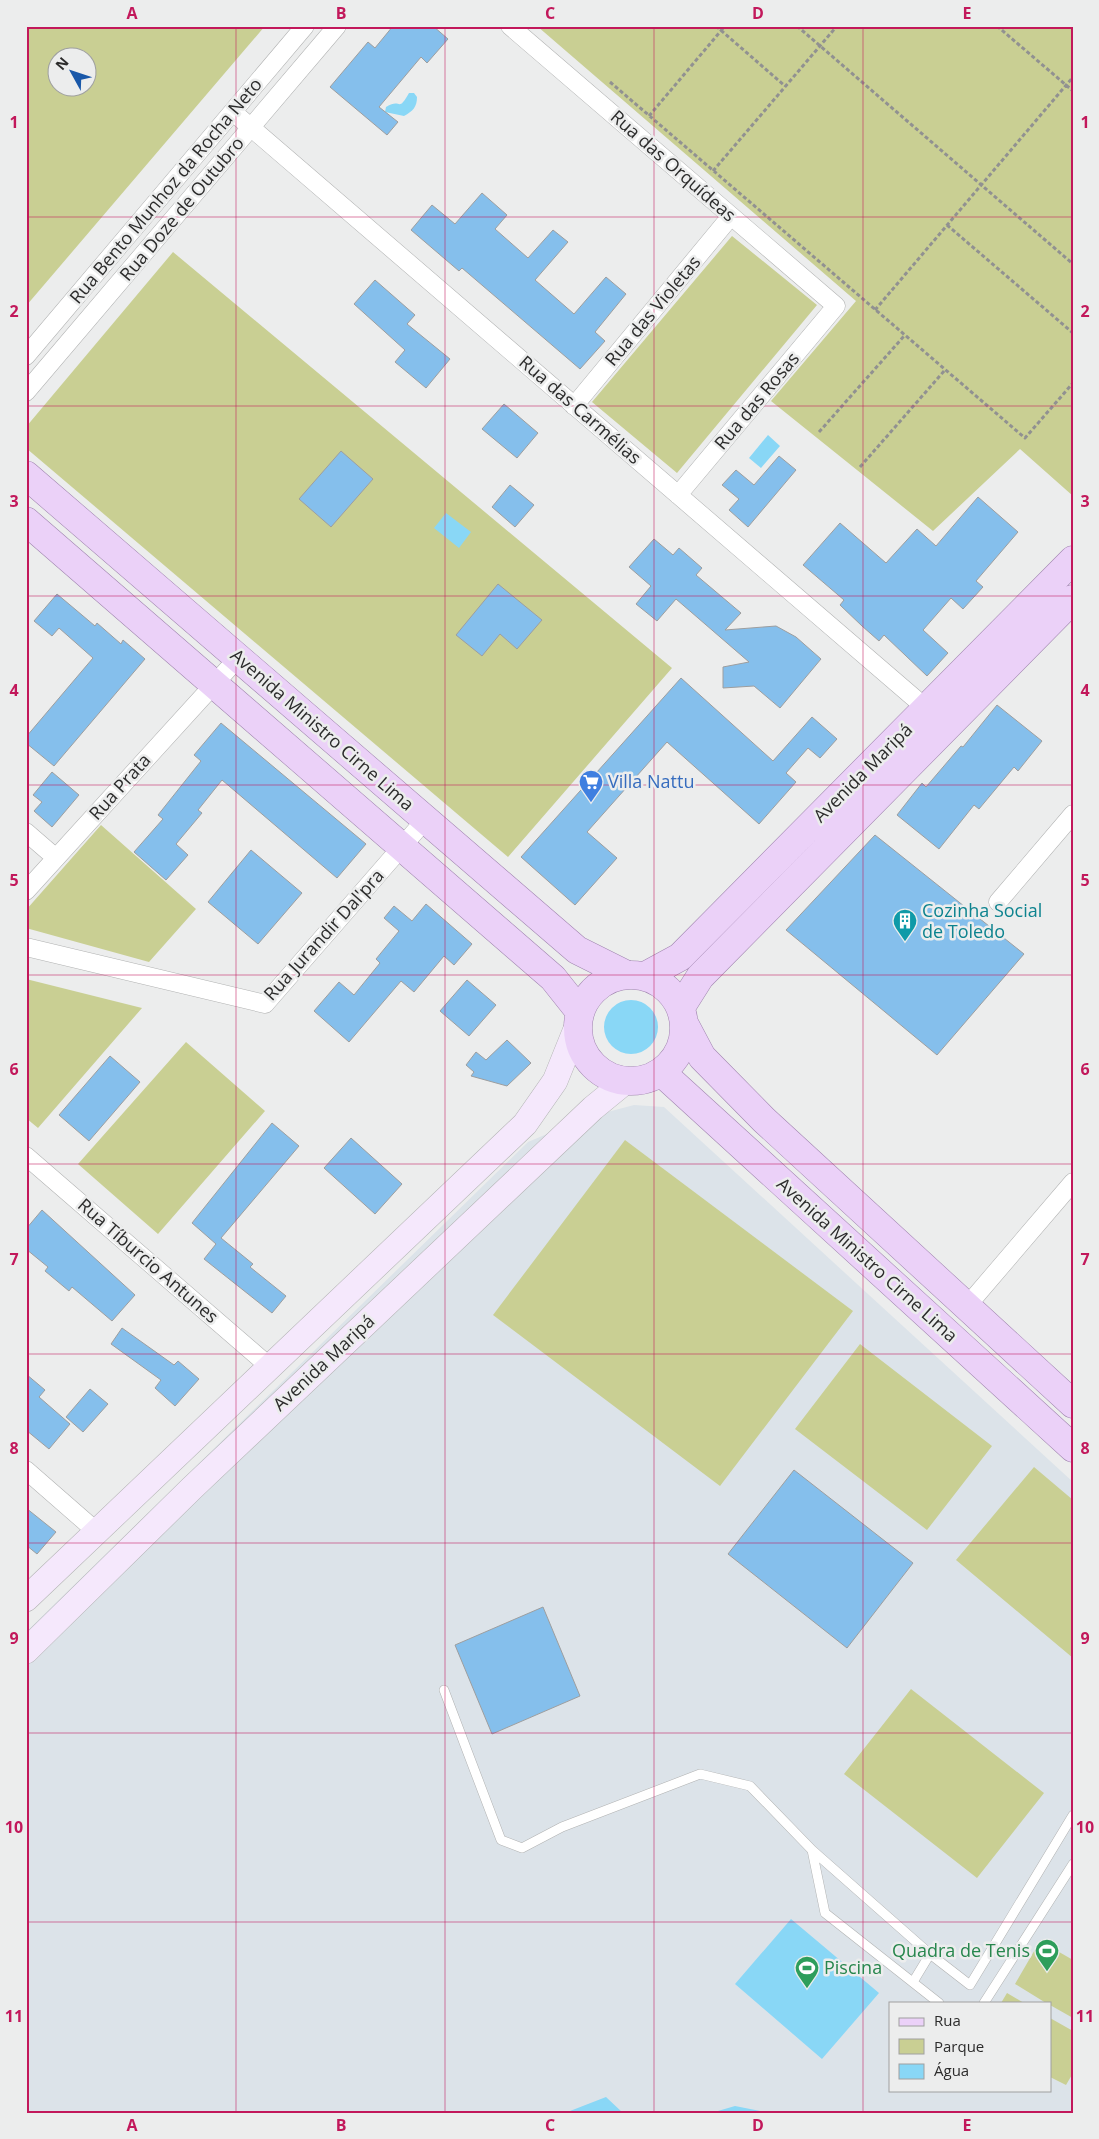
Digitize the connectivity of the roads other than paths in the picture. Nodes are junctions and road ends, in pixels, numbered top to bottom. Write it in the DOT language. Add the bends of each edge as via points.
graph roads {
  1 [pos="305,26"];
  2 [pos="337,26"];
  3 [pos="510,26"];
  4 [pos="233,112"];
  5 [pos="251,128"];
  6 [pos="731,216"];
  7 [pos="836,306"];
  8 [pos="26,356"];
  9 [pos="26,392"];
  10 [pos="574,406"];
  11 [pos="26,475"];
  12 [pos="678,495"];
  13 [pos="26,521"];
  14 [pos="1073,560"];
  15 [pos="1073,599"];
  16 [pos="238,658"];
  17 [pos="214,682"];
  18 [pos="927,708"];
  19 [pos="864,773"];
  20 [pos="883,794"];
  21 [pos="833,804"];
  22 [pos="1073,814"];
  23 [pos="426,819"];
  24 [pos="852,824"];
  25 [pos="26,832"];
  26 [pos="402,847"];
  27 [pos="56,858"];
  28 [pos="26,892"];
  29 [pos="998,902"];
  30 [pos="26,947"];
  31 [pos="635,975"];
  32 [pos="683,1016"];
  33 [pos="579,1018"];
  34 [pos="661,1072"];
  35 [pos="626,1081"];
  36 [pos="26,1156"];
  37 [pos="1073,1182"];
  38 [pos="967,1306"];
  39 [pos="270,1367"];
  40 [pos="1073,1404"];
  41 [pos="1073,1448"];
  42 [pos="26,1470"];
  43 [pos="97,1532"];
  44 [pos="26,1599"];
  45 [pos="26,1651"];
  46 [pos="444,1690"];
  47 [pos="1073,1815"];
  48 [pos="812,1850"];
  49 [pos="1073,1864"];
  50 [pos="930,1954"];
  51 [pos="913,1982"];
  52 [pos="938,2002"];
  53 [pos="985,2002"];
  1 -- 4 [label="street, Rua Bento Munhoz da Rocha Neto"];
  2 -- 5 [label="street, Rua Doze de Outubro"];
  3 -- 6 [label="street, Rua das Orquídeas"];
  4 -- 5 [label="street, Rua das Carmélias"];
  4 -- 8 [label="street, Rua Bento Munhoz da Rocha Neto"];
  5 -- 9 [label="street, Rua Doze de Outubro"];
  5 -- 10 [label="street, Rua das Carmélias"];
  6 -- 7 [label="street, Rua das Orquídeas"];
  6 -- 10 [label="street, Rua das Violetas"];
  7 -- 12 [label="street, Rua das Rosas"];
  10 -- 12 [label="street, Rua das Carmélias"];
  11 -- 16 [label="main road, Avenida Ministro Cirne Lima"];
  12 -- 18 [label="street, Rua das Carmélias"];
  13 -- 17 [label="main road, Avenida Ministro Cirne Lima"];
  14 -- 18 [label="main road, Avenida Maripá"];
  15 -- 20 [label="main road, Avenida Maripá"];
  16 -- 17 [label="street, Rua Prata"];
  16 -- 23 [label="main road, Avenida Ministro Cirne Lima"];
  17 -- 26 [label="main road, Avenida Ministro Cirne Lima"];
  17 -- 27 [label="street, Rua Prata"];
  18 -- 19 [label="main road, Avenida Maripá"];
  19 -- 20 [label="main road" via="862,787 870,795"];
  19 -- 21 [label="main road, Avenida Maripá"];
  20 -- 24 [label="main road, Avenida Maripá"];
  21 -- 24 [label="main road" via="845,803 854,810"];
  21 -- 31 [label="main road, Avenida Maripá" via="680,957"];
  22 -- 29 [label="street"];
  23 -- 26 [label="street, Rua Jurandir Dal'pra"];
  23 -- 31 [label="main road, Avenida Ministro Cirne Lima" via="577,950"];
  24 -- 32 [label="main road, Avenida Maripá" via="700,977"];
  25 -- 27 [label="street"];
  26 -- 30 [label="street, Rua Jurandir Dal'pra" via="265,1004"];
  26 -- 33 [label="main road, Avenida Ministro Cirne Lima" via="553,978"];
  27 -- 28 [label="street, Rua Prata"];
  31 -- 32 [label="main road" via="660,982 672,993"];
  31 -- 33 [label="main road" via="610,978 597,986 587,998"];
  32 -- 34 [label="main road" via="683,1043"];
  32 -- 38 [label="main road" via="702,1057 764,1120"];
  33 -- 35 [label="main road" via="579,1041 586,1056 596,1069"];
  33 -- 39 [label="main road, Avenida Maripá" via="555,1082 525,1124"];
  34 -- 35 [label="main road" via="645,1080"];
  34 -- 41 [label="main road, Avenida Ministro Cirne Lima"];
  35 -- 45 [label="main road, Avenida Maripá" via="593,1108 192,1488"];
  36 -- 39 [label="street, Rua Tíburcio Antunes"];
  37 -- 38 [label="street"];
  38 -- 40 [label="main road"];
  39 -- 43 [label="main road, Avenida Maripá"];
  42 -- 43 [label="street"];
  43 -- 44 [label="main road, Avenida Maripá"];
  46 -- 48 [label="lane" via="501,1840 522,1848 562,1827 700,1774 750,1786"];
  47 -- 50 [label="lane" via="970,1984"];
  48 -- 50 [label="lane"];
  48 -- 51 [label="lane" via="825,1913"];
  49 -- 53 [label="lane"];
  50 -- 51 [label="lane"];
  51 -- 52 [label="lane"];
}
